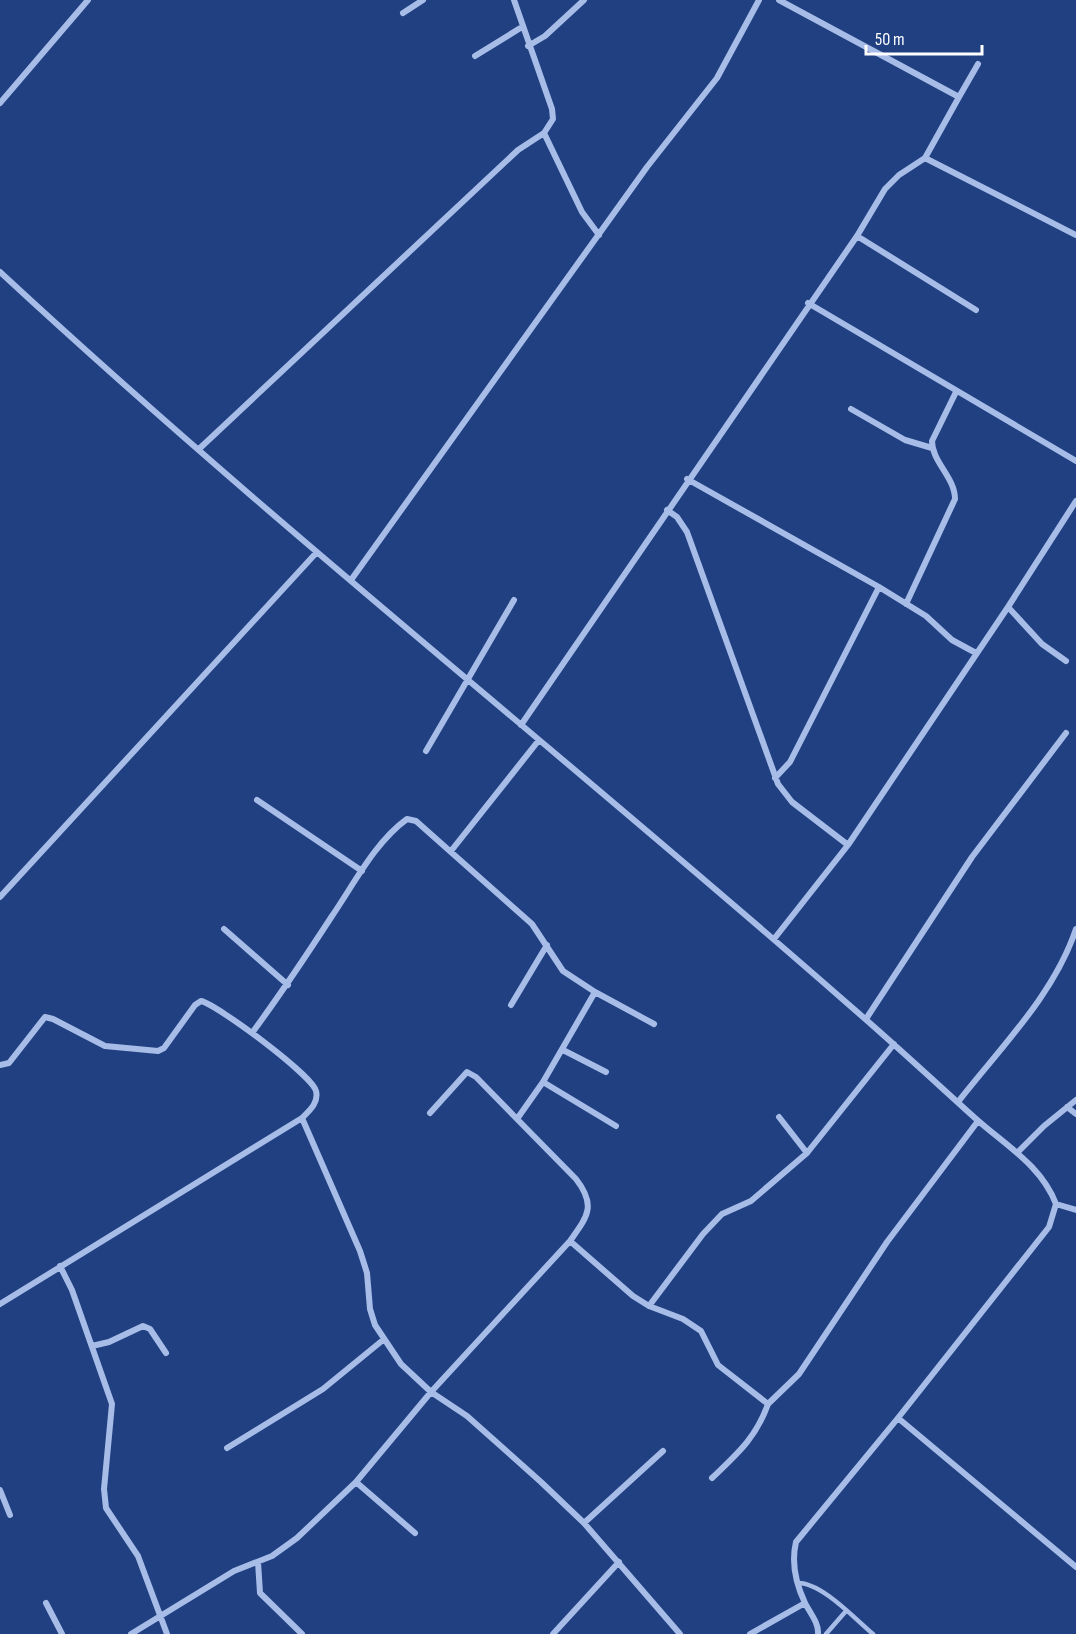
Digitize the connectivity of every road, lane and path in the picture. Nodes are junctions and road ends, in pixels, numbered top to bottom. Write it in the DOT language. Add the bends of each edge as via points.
graph roads {
  1 [pos="88,0"];
  2 [pos="423,0"];
  3 [pos="514,0"];
  4 [pos="584,0"];
  5 [pos="759,0"];
  6 [pos="779,0"];
  7 [pos="403,13"];
  8 [pos="522,27"];
  9 [pos="528,46"];
  10 [pos="474,56"];
  11 [pos="978,64"];
  12 [pos="959,97"];
  13 [pos="0,103"];
  14 [pos="544,133"];
  15 [pos="925,158"];
  16 [pos="599,235"];
  17 [pos="1076,235"];
  18 [pos="856,236"];
  19 [pos="0,272"];
  20 [pos="808,303"];
  21 [pos="976,310"];
  22 [pos="956,392"];
  23 [pos="851,409"];
  24 [pos="932,448"];
  25 [pos="199,449"];
  26 [pos="1076,461"];
  27 [pos="687,479"];
  28 [pos="1076,501"];
  29 [pos="667,510"];
  30 [pos="317,552"];
  31 [pos="351,580"];
  32 [pos="879,586"];
  33 [pos="514,600"];
  34 [pos="906,604"];
  35 [pos="1008,607"];
  36 [pos="976,653"];
  37 [pos="1066,661"];
  38 [pos="466,679"];
  39 [pos="521,725"];
  40 [pos="1066,733"];
  41 [pos="539,740"];
  42 [pos="426,751"];
  43 [pos="775,778"];
  44 [pos="256,800"];
  45 [pos="848,845"];
  46 [pos="451,851"];
  47 [pos="362,871"];
  48 [pos="0,897"];
  49 [pos="224,929"];
  50 [pos="1076,929"];
  51 [pos="774,939"];
  52 [pos="547,945"];
  53 [pos="288,985"];
  54 [pos="596,992"];
  55 [pos="511,1005"];
  56 [pos="866,1019"];
  57 [pos="654,1024"];
  58 [pos="252,1033"];
  59 [pos="894,1044"];
  60 [pos="563,1050"];
  61 [pos="0,1065"];
  62 [pos="606,1072"];
  63 [pos="543,1082"];
  64 [pos="1076,1100"];
  65 [pos="958,1102"];
  66 [pos="1067,1107"];
  67 [pos="430,1113"];
  68 [pos="1076,1114"];
  69 [pos="779,1116"];
  70 [pos="302,1118"];
  71 [pos="517,1119"];
  72 [pos="978,1121"];
  73 [pos="616,1126"];
  74 [pos="807,1153"];
  75 [pos="1017,1153"];
  76 [pos="1056,1204"];
  77 [pos="1076,1210"];
  78 [pos="570,1241"];
  79 [pos="60,1266"];
  80 [pos="0,1304"];
  81 [pos="650,1306"];
  82 [pos="383,1340"];
  83 [pos="92,1346"];
  84 [pos="166,1353"];
  85 [pos="431,1392"];
  86 [pos="768,1404"];
  87 [pos="898,1418"];
  88 [pos="227,1448"];
  89 [pos="663,1451"];
  90 [pos="712,1478"];
  91 [pos="356,1482"];
  92 [pos="0,1490"];
  93 [pos="10,1515"];
  94 [pos="584,1523"];
  95 [pos="415,1533"];
  96 [pos="258,1562"];
  97 [pos="619,1562"];
  98 [pos="1076,1567"];
  99 [pos="798,1583"];
  100 [pos="46,1603"];
  101 [pos="805,1603"];
  102 [pos="846,1611"];
  103 [pos="161,1616"];
  104 [pos="62,1634"];
  105 [pos="131,1634"];
  106 [pos="167,1634"];
  107 [pos="302,1634"];
  108 [pos="553,1634"];
  109 [pos="680,1634"];
  110 [pos="750,1634"];
  111 [pos="818,1634"];
  112 [pos="826,1634"];
  113 [pos="873,1634"];
  1 -- 13 [label="street"];
  2 -- 7 [label="street"];
  3 -- 8 [label="street"];
  4 -- 9 [label="street" via="545,36"];
  5 -- 16 [label="street" via="717,78"];
  6 -- 12 [label="street"];
  8 -- 9 [label="street"];
  8 -- 10 [label="street"];
  9 -- 14 [label="street" via="552,110 553,119"];
  11 -- 12 [label="street"];
  12 -- 15 [label="street"];
  14 -- 16 [label="street" via="582,212"];
  14 -- 25 [label="street" via="509,158"];
  15 -- 17 [label="street"];
  15 -- 18 [label="street" via="885,189"];
  16 -- 31 [label="street"];
  18 -- 20 [label="street"];
  18 -- 21 [label="street"];
  19 -- 25 [label="street"];
  20 -- 22 [label="street"];
  20 -- 27 [label="street"];
  22 -- 24 [label="street"];
  22 -- 26 [label="street"];
  23 -- 24 [label="street" via="905,440"];
  24 -- 34 [label="street" via="951,480 956,499"];
  25 -- 30 [label="street"];
  27 -- 29 [label="street"];
  27 -- 32 [label="street"];
  28 -- 35 [label="street"];
  29 -- 39 [label="street"];
  29 -- 43 [label="street" via="687,532"];
  30 -- 31 [label="street"];
  30 -- 48 [label="street"];
  31 -- 38 [label="street"];
  32 -- 34 [label="street"];
  32 -- 43 [label="street" via="790,762"];
  33 -- 38 [label="street"];
  34 -- 36 [label="street" via="926,616 943,634"];
  35 -- 36 [label="street"];
  35 -- 37 [label="street" via="1042,644"];
  36 -- 45 [label="street"];
  38 -- 39 [label="street"];
  38 -- 42 [label="street"];
  39 -- 41 [label="street"];
  40 -- 56 [label="street" via="972,857"];
  41 -- 46 [label="street"];
  41 -- 51 [label="street"];
  43 -- 45 [label="street" via="783,794"];
  44 -- 47 [label="street"];
  45 -- 51 [label="street"];
  46 -- 47 [label="street" via="416,821 407,819"];
  46 -- 52 [label="street" via="532,924"];
  47 -- 53 [label="street"];
  49 -- 53 [label="street"];
  50 -- 65 [label="street" via="1053,981"];
  51 -- 56 [label="street"];
  52 -- 54 [label="street" via="563,971"];
  52 -- 55 [label="street"];
  53 -- 58 [label="street"];
  54 -- 57 [label="street"];
  54 -- 60 [label="street"];
  56 -- 59 [label="street"];
  58 -- 61 [label="street" via="201,1001 158,1051 105,1046 45,1017 9,1063"];
  58 -- 70 [label="street" via="314,1084 315,1104"];
  59 -- 65 [label="street"];
  59 -- 74 [label="street"];
  60 -- 62 [label="street"];
  60 -- 63 [label="street"];
  63 -- 71 [label="street"];
  63 -- 73 [label="street"];
  64 -- 66 [label="street"];
  65 -- 72 [label="street"];
  66 -- 68 [label="street"];
  66 -- 75 [label="street"];
  67 -- 71 [label="street" via="467,1072"];
  69 -- 74 [label="street"];
  70 -- 79 [label="street"];
  70 -- 82 [label="street" via="360,1251 367,1273 370,1309"];
  71 -- 78 [label="street" via="584,1189 590,1204 587,1217"];
  72 -- 75 [label="street"];
  72 -- 86 [label="street" via="887,1242 799,1374"];
  74 -- 81 [label="street" via="751,1201 722,1214"];
  75 -- 76 [label="street" via="1041,1176"];
  76 -- 77 [label="street"];
  76 -- 87 [label="street" via="1049,1227"];
  78 -- 81 [label="street"];
  78 -- 85 [label="street"];
  79 -- 80 [label="street"];
  79 -- 83 [label="street"];
  81 -- 86 [label="street" via="701,1331 718,1365"];
  82 -- 85 [label="street" via="401,1364"];
  82 -- 88 [label="street" via="315,1395"];
  83 -- 84 [label="street" via="143,1326 150,1329"];
  83 -- 103 [label="street" via="112,1404 106,1508 138,1556"];
  85 -- 91 [label="street"];
  85 -- 94 [label="street" via="467,1416"];
  86 -- 90 [label="street" via="760,1427 749,1442"];
  87 -- 98 [label="street"];
  87 -- 99 [label="street" via="795,1542"];
  89 -- 94 [label="street"];
  91 -- 95 [label="street"];
  91 -- 96 [label="street" via="297,1538"];
  92 -- 93 [label="street"];
  94 -- 97 [label="street"];
  96 -- 103 [label="street" via="234,1571"];
  96 -- 107 [label="street" via="260,1593"];
  97 -- 108 [label="street"];
  97 -- 109 [label="street"];
  99 -- 101 [label="street"];
  99 -- 102 [label="lane" via="818,1589"];
  100 -- 104 [label="street"];
  101 -- 110 [label="street"];
  101 -- 111 [label="street"];
  102 -- 112 [label="lane"];
  102 -- 113 [label="lane"];
  103 -- 105 [label="street"];
  103 -- 106 [label="street"];
}
